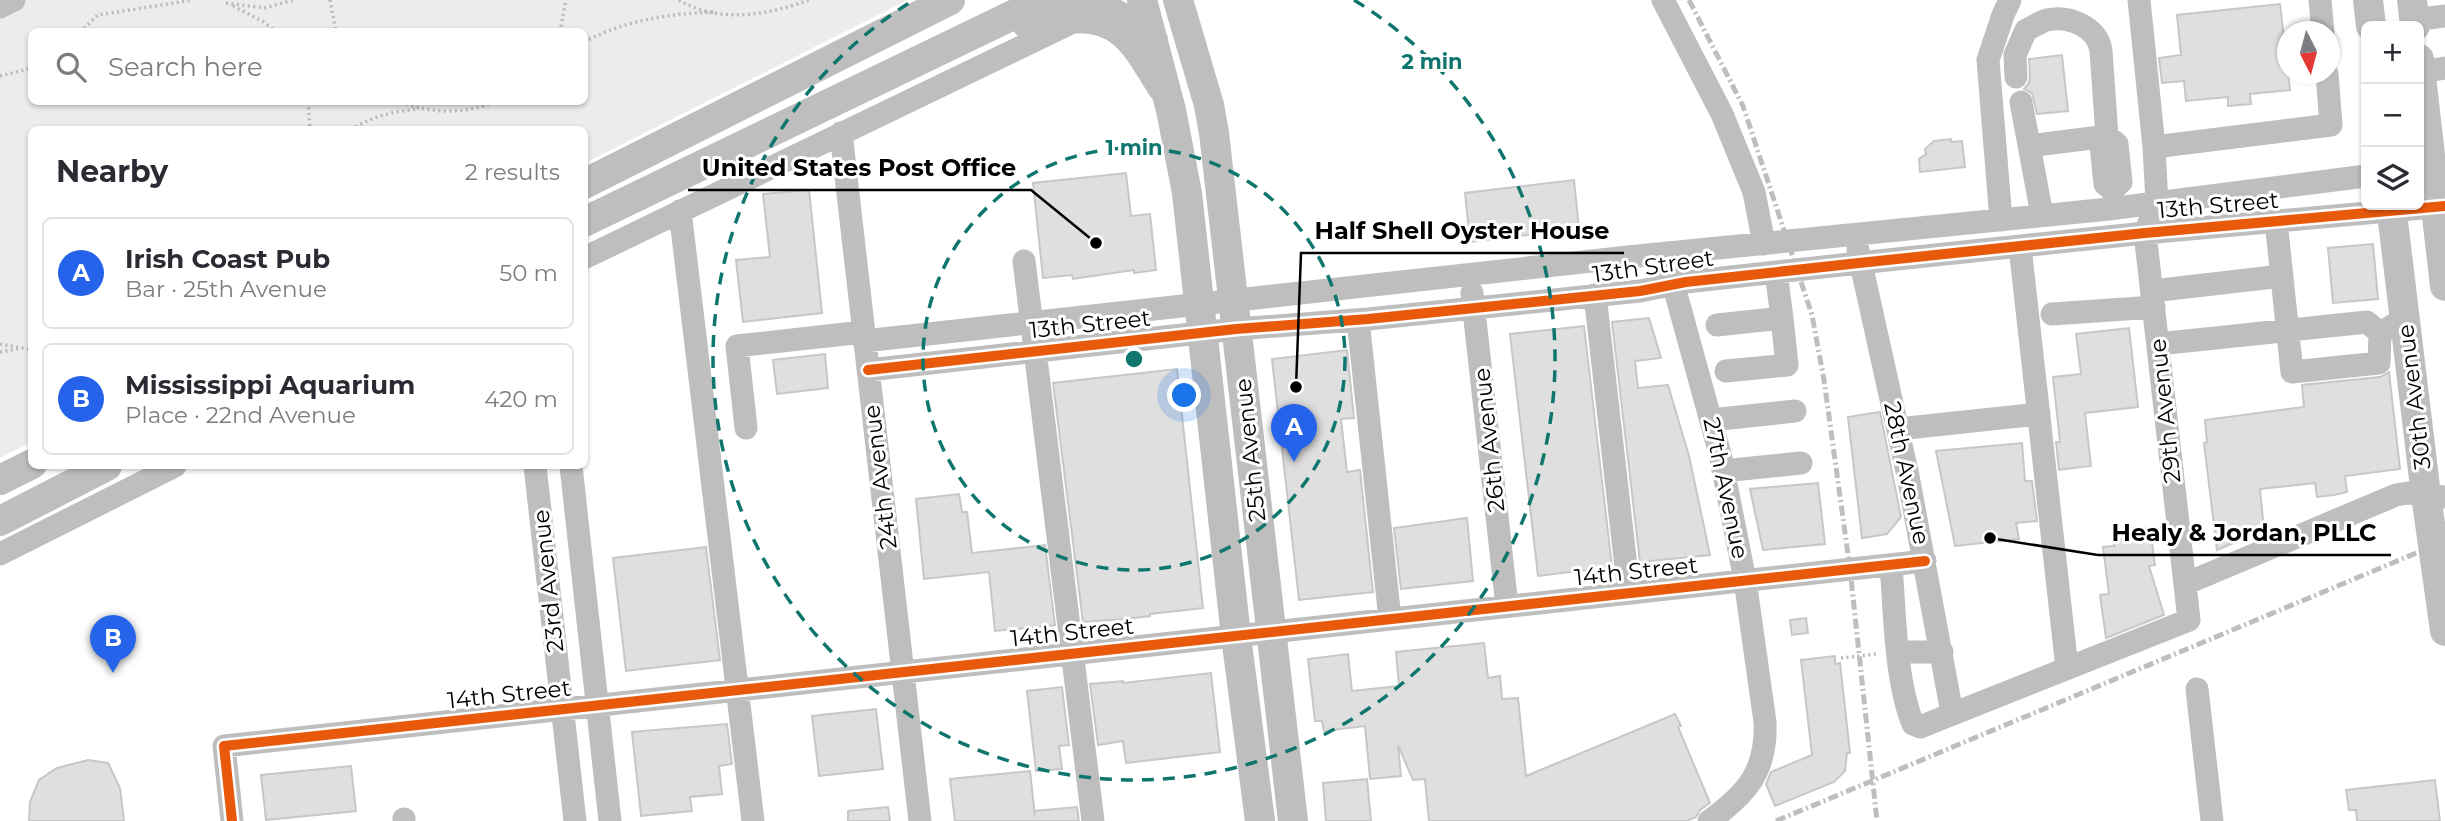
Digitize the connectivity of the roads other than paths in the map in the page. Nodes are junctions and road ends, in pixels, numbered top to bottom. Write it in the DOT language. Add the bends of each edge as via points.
graph roads {
  1 [pos="14,0"];
  2 [pos="950,0"];
  3 [pos="1044,0"];
  4 [pos="1142,0"];
  5 [pos="1178,0"];
  6 [pos="1201,0"];
  7 [pos="1663,0"];
  8 [pos="2010,0"];
  9 [pos="2139,0"];
  10 [pos="2320,0"];
  11 [pos="2368,0"];
  12 [pos="0,7"];
  13 [pos="2414,16"];
  14 [pos="2445,16"];
  15 [pos="2322,21"];
  16 [pos="2370,21"];
  17 [pos="1153,40"];
  18 [pos="2428,66"];
  19 [pos="2016,77"];
  20 [pos="1202,81"];
  21 [pos="2328,84"];
  22 [pos="2021,102"];
  23 [pos="1171,110"];
  24 [pos="841,133"];
  25 [pos="2107,136"];
  26 [pos="2029,146"];
  27 [pos="2154,147"];
  28 [pos="697,167"];
  29 [pos="2432,168"];
  30 [pos="2361,177"];
  31 [pos="588,182"];
  32 [pos="2110,199"];
  33 [pos="2157,203"];
  34 [pos="2440,206"];
  35 [pos="2366,210"];
  36 [pos="2391,210"];
  37 [pos="680,211"];
  38 [pos="2042,215"];
  39 [pos="588,220"];
  40 [pos="2001,220"];
  41 [pos="2276,221"];
  42 [pos="2146,233"];
  43 [pos="1856,235"];
  44 [pos="1764,244"];
  45 [pos="2020,247"];
  46 [pos="1665,254"];
  47 [pos="588,256"];
  48 [pos="1024,261"];
  49 [pos="1859,263"];
  50 [pos="1776,272"];
  51 [pos="1471,274"];
  52 [pos="2282,276"];
  53 [pos="2444,278"];
  54 [pos="1673,285"];
  55 [pos="1595,295"];
  56 [pos="2153,299"];
  57 [pos="1474,308"];
  58 [pos="2052,314"];
  59 [pos="1235,315"];
  60 [pos="1782,318"];
  61 [pos="2405,318"];
  62 [pos="1201,319"];
  63 [pos="1358,320"];
  64 [pos="1032,323"];
  65 [pos="1717,325"];
  66 [pos="2287,330"];
  67 [pos="2380,333"];
  68 [pos="864,336"];
  69 [pos="2158,344"];
  70 [pos="1035,351"];
  71 [pos="868,370"];
  72 [pos="1726,371"];
  73 [pos="1795,411"];
  74 [pos="2039,414"];
  75 [pos="1711,420"];
  76 [pos="747,428"];
  77 [pos="1898,429"];
  78 [pos="1801,463"];
  79 [pos="28,466"];
  80 [pos="101,469"];
  81 [pos="169,469"];
  82 [pos="535,469"];
  83 [pos="570,469"];
  84 [pos="1723,471"];
  85 [pos="0,480"];
  86 [pos="2435,496"];
  87 [pos="0,521"];
  88 [pos="0,554"];
  89 [pos="1925,561"];
  90 [pos="1891,565"];
  91 [pos="1745,580"];
  92 [pos="2185,584"];
  93 [pos="1629,593"];
  94 [pos="1507,606"];
  95 [pos="1390,619"];
  96 [pos="2445,631"];
  97 [pos="1270,632"];
  98 [pos="1236,636"];
  99 [pos="1942,652"];
  100 [pos="1073,653"];
  101 [pos="1887,653"];
  102 [pos="2067,668"];
  103 [pos="902,672"];
  104 [pos="2197,689"];
  105 [pos="738,690"];
  106 [pos="597,705"];
  107 [pos="562,709"];
  108 [pos="1952,713"];
  109 [pos="606,784"];
  110 [pos="574,810"];
  111 [pos="232,821"];
  112 [pos="610,821"];
  113 [pos="753,821"];
  114 [pos="920,821"];
  115 [pos="1093,821"];
  116 [pos="1260,821"];
  117 [pos="1293,821"];
  118 [pos="1709,821"];
  119 [pos="2212,821"];
  1 -- 12 [label="street"];
  2 -- 31 [label="main road"];
  3 -- 28 [label="main road"];
  4 -- 17 [label="main road, 25th Avenue"];
  5 -- 20 [label="main road"];
  6 -- 20 [label="main road"];
  7 -- 44 [label="street" via="1722,114 1754,192"];
  8 -- 40 [label="street" via="1988,60"];
  9 -- 27 [label="street"];
  10 -- 15 [label="street"];
  11 -- 16 [label="main road"];
  13 -- 14 [label="street"];
  17 -- 23 [label="main road, 25th Avenue"];
  17 -- 28 [label="main road" via="1106,9 1076,2 741,158"];
  18 -- 29 [label="main road"];
  19 -- 25 [label="street" via="2015,55 2026,30 2049,20 2079,22 2100,44"];
  20 -- 59 [label="main road, 25th Avenue" via="1214,133"];
  21 -- 27 [label="street" via="2331,125"];
  22 -- 26 [label="street"];
  23 -- 24 [label="street" via="1123,37 1091,20 1073,22"];
  23 -- 62 [label="main road, 25th Avenue" via="1187,193"];
  24 -- 37 [label="street"];
  24 -- 68 [label="street, 24th Avenue"];
  25 -- 26 [label="street"];
  25 -- 32 [label="street" via="2117,144 2121,182"];
  26 -- 38 [label="street"];
  27 -- 33 [label="street"];
  28 -- 39 [label="main road"];
  29 -- 34 [label="main road"];
  30 -- 33 [label="street, 13th Street"];
  32 -- 33 [label="street, 13th Street"];
  32 -- 38 [label="street, 13th Street"];
  33 -- 42 [label="street, 29th Avenue"];
  34 -- 53 [label="main road"];
  35 -- 41 [label="street, 13th Street"];
  36 -- 61 [label="main road, 30th Avenue"];
  37 -- 47 [label="street"];
  37 -- 105 [label="street"];
  38 -- 40 [label="street, 13th Street"];
  40 -- 43 [label="street, 13th Street"];
  41 -- 42 [label="street, 13th Street"];
  41 -- 52 [label="street"];
  42 -- 45 [label="street, 13th Street"];
  42 -- 56 [label="street, 29th Avenue"];
  43 -- 44 [label="street, 13th Street"];
  43 -- 49 [label="street, 28th Avenue"];
  44 -- 46 [label="street, 13th Street"];
  45 -- 49 [label="street, 13th Street"];
  45 -- 74 [label="street"];
  46 -- 51 [label="street, 13th Street"];
  46 -- 54 [label="street, 27th Avenue"];
  48 -- 64 [label="street"];
  49 -- 50 [label="street, 13th Street"];
  49 -- 77 [label="street, 28th Avenue"];
  50 -- 54 [label="street, 13th Street"];
  50 -- 60 [label="street"];
  51 -- 57 [label="street, 26th Avenue"];
  51 -- 59 [label="street, 13th Street"];
  52 -- 56 [label="street"];
  52 -- 66 [label="street"];
  54 -- 55 [label="street, 13th Street"];
  54 -- 75 [label="street, 27th Avenue"];
  55 -- 57 [label="street, 13th Street"];
  55 -- 93 [label="street"];
  56 -- 58 [label="street"];
  56 -- 69 [label="street, 29th Avenue"];
  57 -- 63 [label="street, 13th Street"];
  57 -- 94 [label="street, 26th Avenue"];
  59 -- 62 [label="street, 13th Street"];
  59 -- 63 [label="street, 13th Street"];
  59 -- 97 [label="main road, 25th Avenue"];
  60 -- 65 [label="street"];
  60 -- 72 [label="street" via="1787,365"];
  61 -- 67 [label="street"];
  61 -- 86 [label="main road, 30th Avenue"];
  62 -- 64 [label="street, 13th Street"];
  62 -- 70 [label="street, 13th Street"];
  62 -- 98 [label="main road, 25th Avenue"];
  63 -- 95 [label="street"];
  64 -- 68 [label="street, 13th Street"];
  64 -- 70 [label="street"];
  66 -- 67 [label="street" via="2367,322"];
  66 -- 67 [label="street" via="2292,372 2379,363"];
  66 -- 69 [label="street"];
  68 -- 71 [label="street, 24th Avenue"];
  68 -- 76 [label="street, 13th Street" via="737,346"];
  69 -- 92 [label="street, 29th Avenue"];
  70 -- 71 [label="street, 13th Street"];
  70 -- 100 [label="street"];
  71 -- 103 [label="street, 24th Avenue"];
  73 -- 75 [label="street"];
  74 -- 77 [label="street"];
  74 -- 102 [label="street"];
  75 -- 84 [label="street, 27th Avenue"];
  77 -- 89 [label="street, 28th Avenue"];
  78 -- 84 [label="street"];
  79 -- 85 [label="main road"];
  80 -- 87 [label="main road"];
  81 -- 88 [label="street"];
  82 -- 107 [label="street, 23rd Avenue"];
  83 -- 106 [label="street, 23rd Avenue"];
  84 -- 91 [label="street, 27th Avenue"];
  86 -- 92 [label="street" via="2396,495"];
  86 -- 96 [label="main road, 30th Avenue"];
  89 -- 90 [label="street, 14th Street"];
  89 -- 99 [label="street, 28th Avenue"];
  90 -- 91 [label="street, 14th Street"];
  90 -- 101 [label="street"];
  91 -- 93 [label="street, 14th Street"];
  91 -- 118 [label="street, 27th Avenue" via="1766,743 1754,777 1735,802"];
  92 -- 102 [label="street, 29th Avenue" via="2189,620"];
  93 -- 94 [label="street, 14th Street"];
  94 -- 95 [label="street, 14th Street"];
  95 -- 97 [label="street, 14th Street"];
  97 -- 98 [label="street, 14th Street"];
  97 -- 117 [label="main road, 25th Avenue"];
  98 -- 100 [label="street, 14th Street"];
  98 -- 116 [label="main road, 25th Avenue"];
  99 -- 101 [label="street"];
  99 -- 108 [label="street, 28th Avenue"];
  100 -- 103 [label="street, 14th Street"];
  100 -- 115 [label="street"];
  101 -- 108 [label="street" via="1913,724 1920,727"];
  102 -- 108 [label="street"];
  103 -- 105 [label="street, 14th Street"];
  103 -- 114 [label="street, 24th Avenue"];
  104 -- 119 [label="street"];
  105 -- 106 [label="street, 14th Street"];
  105 -- 113 [label="street"];
  106 -- 107 [label="street, 14th Street"];
  106 -- 109 [label="street, 23rd Avenue"];
  107 -- 110 [label="street, 23rd Avenue"];
  107 -- 111 [label="street, 14th Street" via="224,746"];
  109 -- 110 [label="street"];
  109 -- 112 [label="street, 23rd Avenue"];
  110 -- 112 [label="street"];
}
